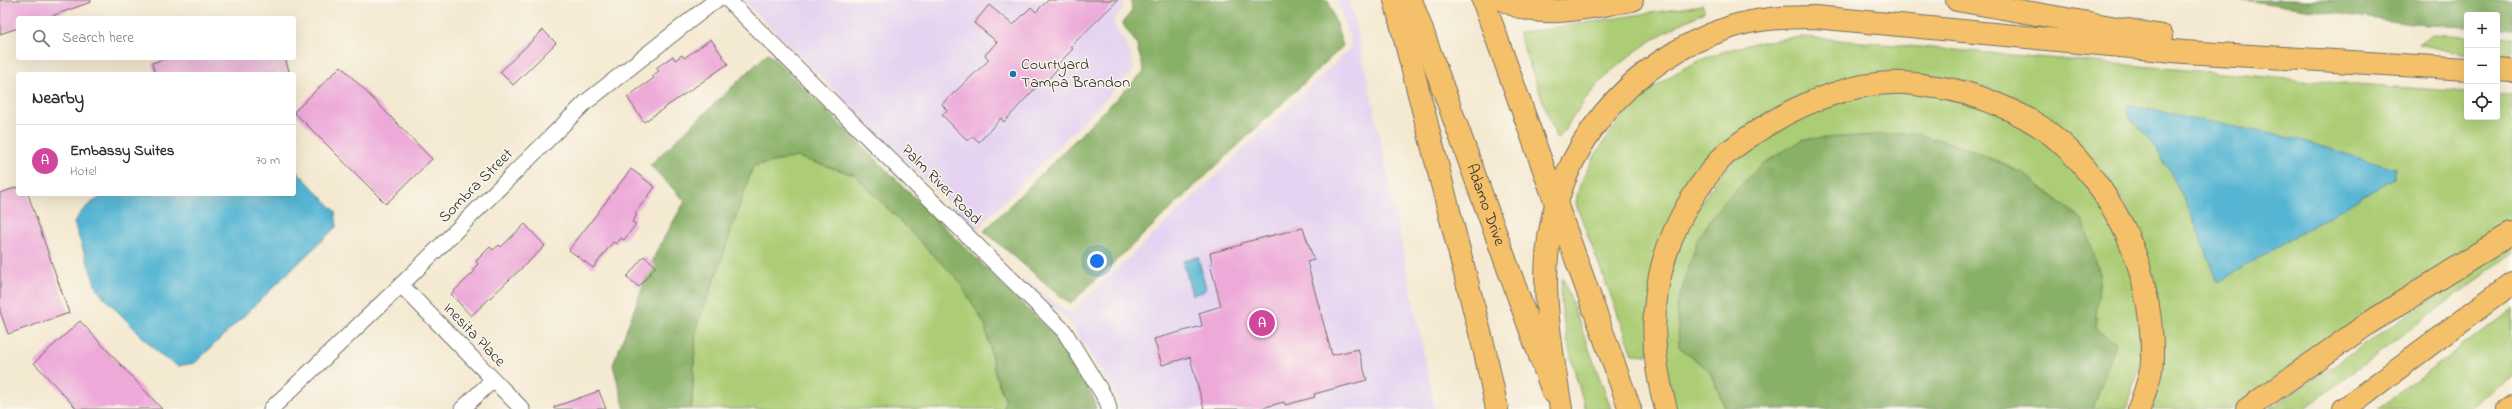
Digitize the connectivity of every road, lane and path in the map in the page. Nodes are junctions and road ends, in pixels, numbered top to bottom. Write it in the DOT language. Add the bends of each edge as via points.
graph roads {
  1 [pos="716,0"];
  2 [pos="728,0"];
  3 [pos="1395,0"];
  4 [pos="1411,0"];
  5 [pos="1483,0"];
  6 [pos="1504,0"];
  7 [pos="1632,0"];
  8 [pos="1957,0"];
  9 [pos="2299,60"];
  10 [pos="2464,69"];
  11 [pos="2500,70"];
  12 [pos="2512,71"];
  13 [pos="1556,204"];
  14 [pos="2512,233"];
  15 [pos="2512,283"];
  16 [pos="401,285"];
  17 [pos="1485,352"];
  18 [pos="493,380"];
  19 [pos="2512,406"];
  20 [pos="271,409"];
  21 [pos="462,409"];
  22 [pos="522,409"];
  23 [pos="1110,409"];
  24 [pos="1497,409"];
  25 [pos="1505,409"];
  26 [pos="1560,409"];
  27 [pos="1630,409"];
  28 [pos="1666,409"];
  29 [pos="2139,409"];
  30 [pos="2247,409"];
  31 [pos="2344,409"];
  32 [pos="2508,409"];
  1 -- 16 [label="street, Sombra Street" via="586,102"];
  2 -- 23 [label="street, Palm River Road" via="1064,331"];
  3 -- 17 [label="main road"];
  4 -- 26 [label="main road, Adamo Drive"];
  5 -- 13 [label="main road"];
  6 -- 7 [label="main road" via="1519,8 1536,12"];
  8 -- 9 [label="main road"];
  9 -- 10 [label="main road"];
  9 -- 13 [label="main road" via="1835,18 1786,17 1760,20 1732,26 1688,44 1633,82 1595,123 1577,152"];
  11 -- 12 [label="main road"];
  13 -- 26 [label="main road" via="1547,256 1546,283"];
  13 -- 27 [label="main road"];
  14 -- 30 [label="main road" via="2369,323"];
  15 -- 31 [label="main road"];
  16 -- 18 [label="street, Inesita Place"];
  16 -- 20 [label="street, Sombra Street"];
  17 -- 24 [label="main road"];
  17 -- 25 [label="main road"];
  18 -- 21 [label="street"];
  18 -- 22 [label="street, Inesita Place"];
  19 -- 32 [label="main road"];
  28 -- 29 [label="main road" via="1658,380 1653,330 1661,267 1686,207 1703,182 1722,157 1747,137 1797,107 1846,90 1902,83 1959,90 2009,109 2059,140 2104,192 2132,242 2146,295 2152,361"];
}
